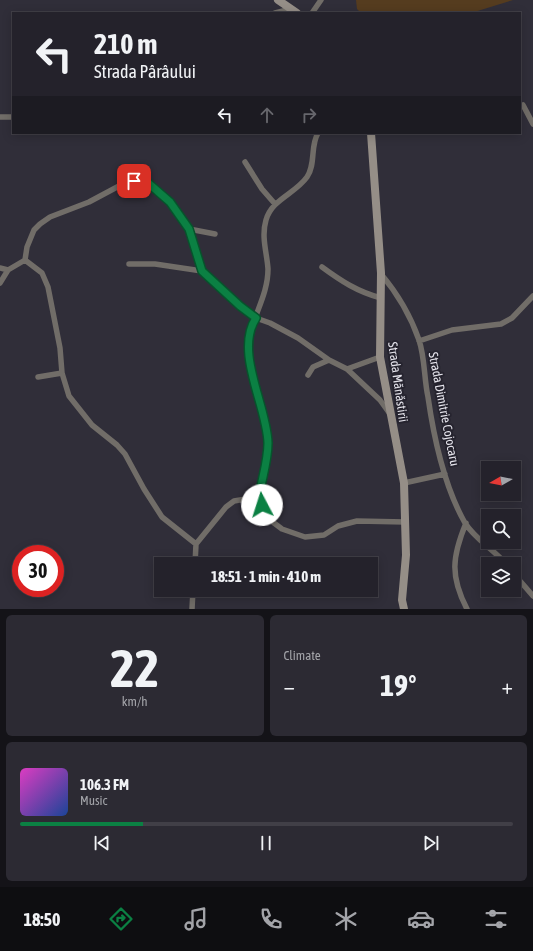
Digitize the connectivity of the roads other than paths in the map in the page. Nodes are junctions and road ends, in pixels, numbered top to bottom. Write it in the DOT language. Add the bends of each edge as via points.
graph roads {
  1 [pos="278,0"];
  2 [pos="321,0"];
  3 [pos="294,11"];
  4 [pos="313,12"];
  5 [pos="523,105"];
  6 [pos="0,117"];
  7 [pos="12,117"];
  8 [pos="533,124"];
  9 [pos="318,134"];
  10 [pos="371,134"];
  11 [pos="245,162"];
  12 [pos="274,204"];
  13 [pos="189,229"];
  14 [pos="215,234"];
  15 [pos="25,260"];
  16 [pos="129,264"];
  17 [pos="322,267"];
  18 [pos="0,268"];
  19 [pos="8,270"];
  20 [pos="202,271"];
  21 [pos="381,273"];
  22 [pos="0,283"];
  23 [pos="533,296"];
  24 [pos="381,298"];
  25 [pos="256,318"];
  26 [pos="419,341"];
  27 [pos="380,357"];
  28 [pos="329,360"];
  29 [pos="347,369"];
  30 [pos="62,373"];
  31 [pos="308,375"];
  32 [pos="38,377"];
  33 [pos="390,414"];
  34 [pos="445,474"];
  35 [pos="404,484"];
  36 [pos="257,497"];
  37 [pos="405,522"];
  38 [pos="466,523"];
  39 [pos="196,544"];
  40 [pos="195,557"];
  41 [pos="500,557"];
  42 [pos="521,582"];
  43 [pos="533,596"];
  44 [pos="193,597"];
  45 [pos="192,609"];
  46 [pos="404,609"];
  47 [pos="467,609"];
  1 -- 3 [label="street"];
  2 -- 4 [label="street"];
  5 -- 8 [label="street"];
  6 -- 7 [label="street"];
  9 -- 12 [label="street" via="308,175"];
  10 -- 21 [label="street, Strada Mănăstirii"];
  11 -- 12 [label="street"];
  12 -- 25 [label="street" via="264,229 268,269 266,286"];
  13 -- 14 [label="street"];
  13 -- 15 [label="street" via="170,202 155,188 147,182 134,181 89,202 62,211 40,224 30,239"];
  13 -- 20 [label="street"];
  15 -- 19 [label="street"];
  15 -- 30 [label="street" via="42,273 51,298"];
  16 -- 20 [label="street" via="155,264"];
  17 -- 24 [label="street" via="347,285"];
  18 -- 19 [label="street"];
  19 -- 22 [label="street"];
  20 -- 25 [label="street"];
  21 -- 24 [label="street, Strada Mănăstirii"];
  21 -- 26 [label="street, Strada Dimitrie Cojocaru" via="402,304"];
  23 -- 26 [label="street" via="512,318 501,324 452,330"];
  24 -- 27 [label="street, Strada Mănăstirii"];
  25 -- 28 [label="street" via="298,338"];
  25 -- 36 [label="street" via="251,334 250,365 265,420 268,443"];
  26 -- 34 [label="street, Strada Dimitrie Cojocaru" via="428,398"];
  27 -- 29 [label="street"];
  27 -- 33 [label="street, Strada Mănăstirii"];
  28 -- 29 [label="street"];
  28 -- 31 [label="street" via="313,367"];
  29 -- 33 [label="street" via="380,400"];
  30 -- 32 [label="street"];
  30 -- 39 [label="street" via="75,406 92,425 126,454 147,495 162,517"];
  33 -- 35 [label="street, Strada Mănăstirii"];
  34 -- 35 [label="street"];
  34 -- 38 [label="street, Strada Dimitrie Cojocaru"];
  35 -- 37 [label="street, Strada Mănăstirii"];
  36 -- 37 [label="street" via="274,523 282,529 305,537 324,535 338,526 357,521"];
  36 -- 39 [label="street" via="234,501 226,507"];
  37 -- 46 [label="street, Strada Mănăstirii" via="406,555 402,600"];
  38 -- 41 [label="street, Strada Dimitrie Cojocaru" via="473,533"];
  38 -- 47 [label="street" via="455,552 454,565 455,579"];
  39 -- 40 [label="street"];
  42 -- 43 [label="street"];
  44 -- 45 [label="street"];
}
